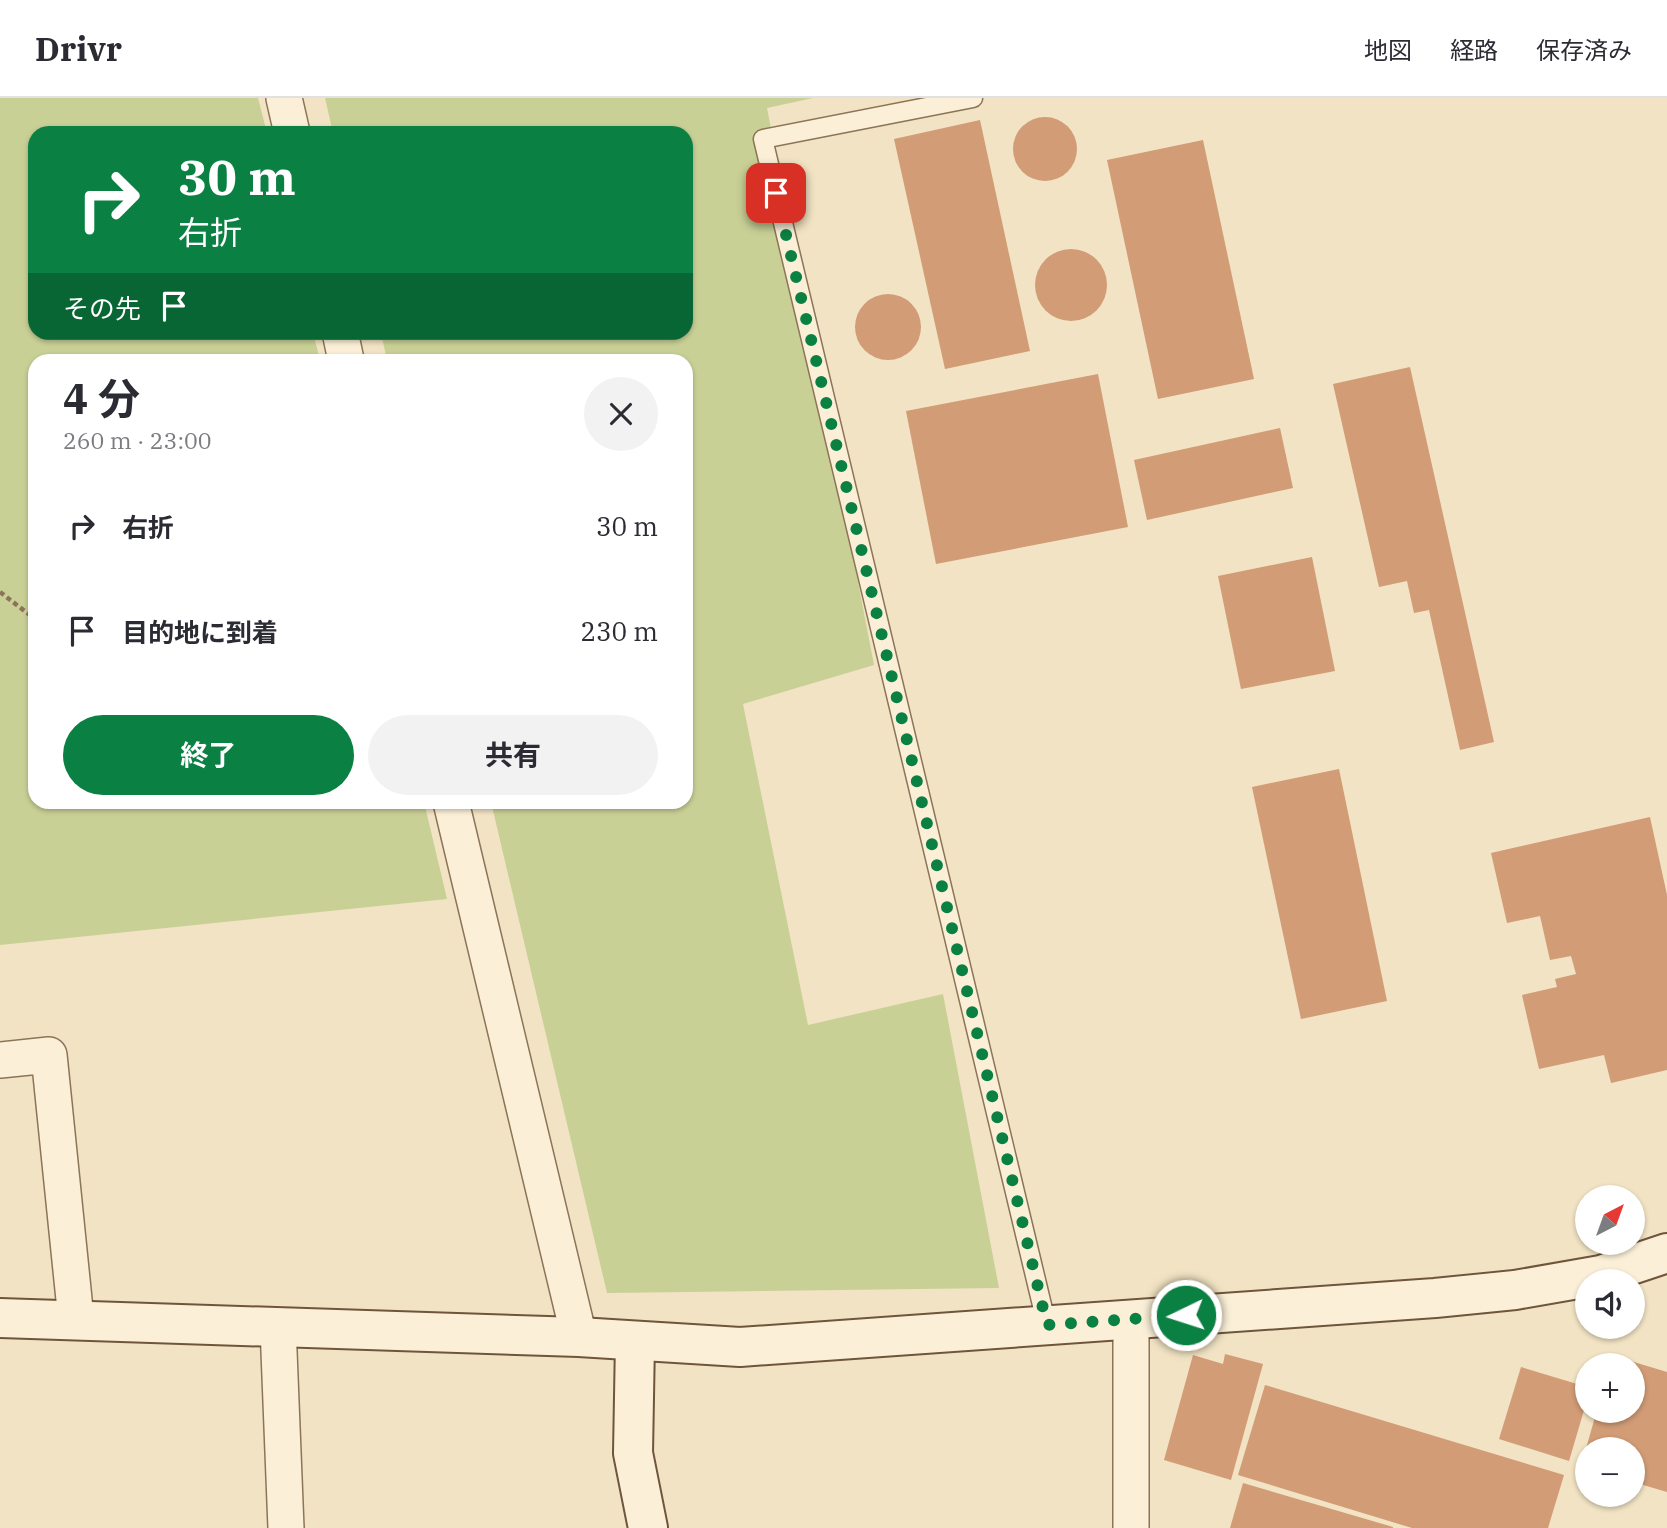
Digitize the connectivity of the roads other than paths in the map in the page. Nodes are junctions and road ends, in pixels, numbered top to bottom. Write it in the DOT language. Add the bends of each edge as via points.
graph roads {
  1 [pos="284,98"];
  2 [pos="973,98"];
  3 [pos="290,126"];
  4 [pos="454,809"];
  5 [pos="0,1060"];
  6 [pos="1667,1253"];
  7 [pos="0,1318"];
  8 [pos="76,1320"];
  9 [pos="1131,1320"];
  10 [pos="1047,1325"];
  11 [pos="278,1326"];
  12 [pos="579,1337"];
  13 [pos="635,1341"];
  14 [pos="286,1528"];
  15 [pos="649,1528"];
  16 [pos="1132,1528"];
  1 -- 3 [label="street"];
  2 -- 10 [label="lane" via="763,139"];
  4 -- 12 [label="street"];
  5 -- 8 [label="street" via="49,1055"];
  6 -- 9 [label="street" via="1601,1275 1515,1290"];
  7 -- 8 [label="street"];
  8 -- 11 [label="street"];
  9 -- 10 [label="street"];
  9 -- 16 [label="street"];
  10 -- 13 [label="street" via="740,1347"];
  11 -- 12 [label="street"];
  11 -- 14 [label="street"];
  12 -- 13 [label="street"];
  13 -- 15 [label="street" via="633,1454"];
}
